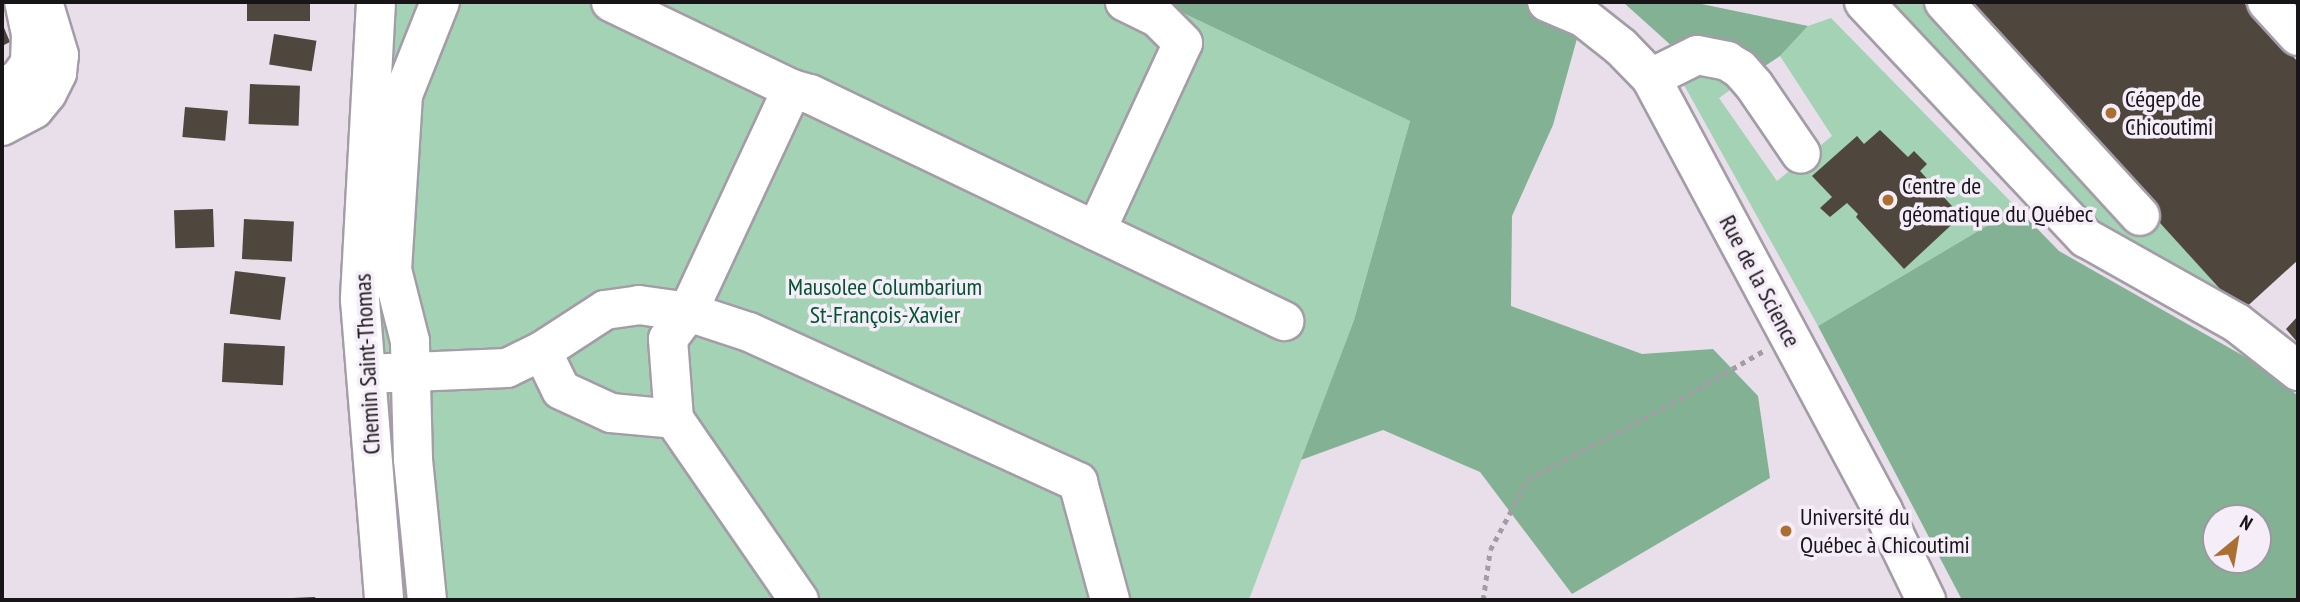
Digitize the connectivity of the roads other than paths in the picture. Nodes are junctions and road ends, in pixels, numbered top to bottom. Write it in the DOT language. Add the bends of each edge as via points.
graph roads {
  1 [pos="24,2"];
  2 [pos="43,2"];
  3 [pos="376,2"];
  4 [pos="440,2"];
  5 [pos="611,2"];
  6 [pos="1125,2"];
  7 [pos="1547,2"];
  8 [pos="1864,2"];
  9 [pos="1944,2"];
  10 [pos="2267,2"];
  11 [pos="2298,36"];
  12 [pos="1651,78"];
  13 [pos="2,88"];
  14 [pos="792,89"];
  15 [pos="2,126"];
  16 [pos="1801,153"];
  17 [pos="2140,216"];
  18 [pos="1096,231"];
  19 [pos="688,312"];
  20 [pos="1284,321"];
  21 [pos="542,351"];
  22 [pos="413,372"];
  23 [pos="2298,372"];
  24 [pos="366,374"];
  25 [pos="674,419"];
  26 [pos="384,600"];
  27 [pos="427,600"];
  28 [pos="799,600"];
  29 [pos="1110,600"];
  30 [pos="1926,600"];
  1 -- 13 [label="street" via="31,34 30,63 19,79"];
  2 -- 15 [label="street" via="60,55 57,73 34,109"];
  3 -- 24 [label="street, Chemin Saint-Thomas" via="360,300"];
  4 -- 22 [label="street" via="402,95 392,270"];
  5 -- 14 [label="street"];
  6 -- 18 [label="street" via="1158,18 1183,43"];
  7 -- 12 [label="street, Rue de la Science" via="1583,17"];
  8 -- 23 [label="street" via="2086,238 2237,323"];
  9 -- 17 [label="street"];
  10 -- 11 [label="street"];
  12 -- 16 [label="street" via="1697,55 1727,61 1754,85"];
  12 -- 30 [label="street, Rue de la Science"];
  14 -- 18 [label="street"];
  14 -- 19 [label="street"];
  18 -- 20 [label="street"];
  19 -- 21 [label="street" via="639,305 605,310"];
  19 -- 25 [label="street" via="668,339"];
  19 -- 29 [label="street" via="749,332 1078,482"];
  21 -- 22 [label="street" via="506,368"];
  21 -- 25 [label="street" via="561,390 611,413"];
  22 -- 24 [label="street"];
  22 -- 27 [label="street" via="412,459"];
  24 -- 26 [label="street, Chemin Saint-Thomas"];
  25 -- 28 [label="street"];
}
